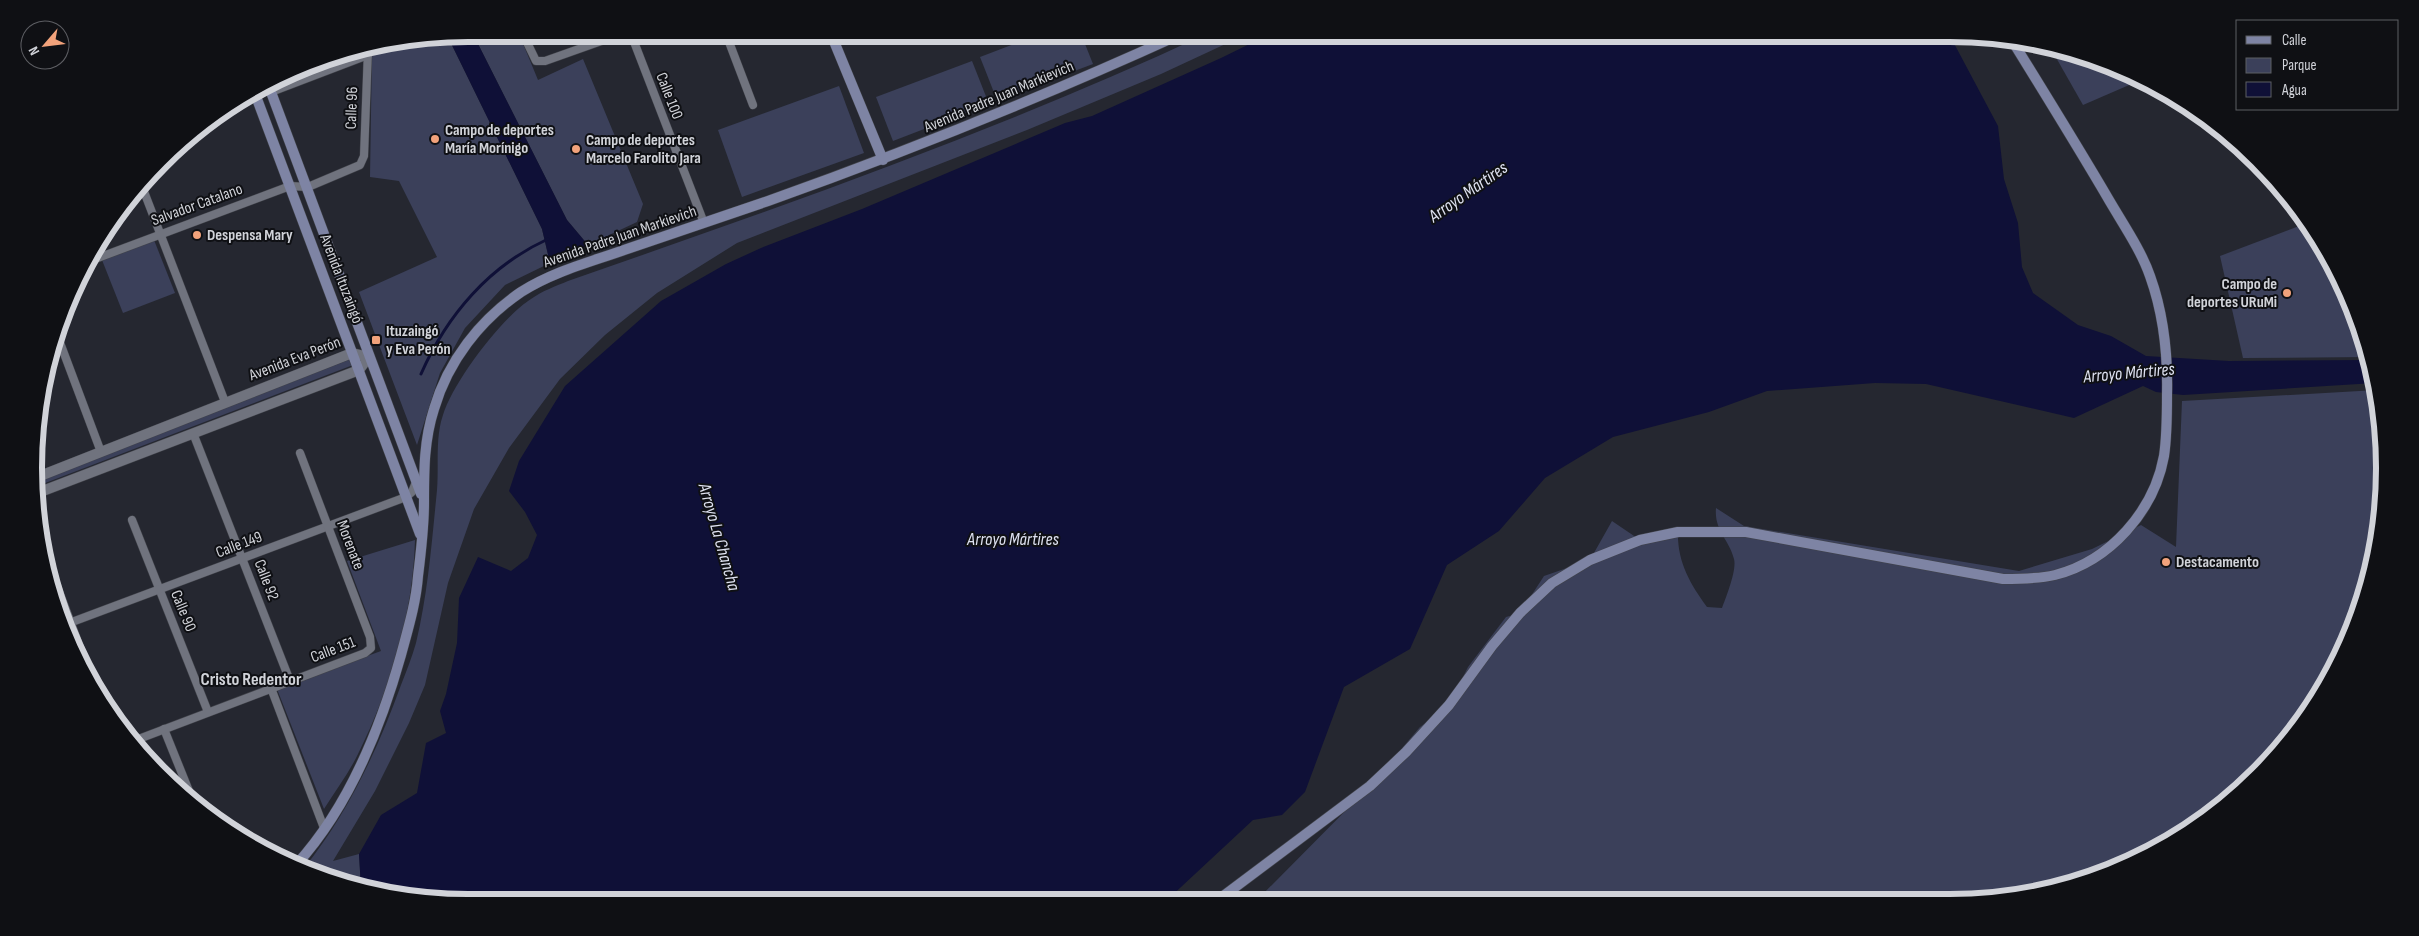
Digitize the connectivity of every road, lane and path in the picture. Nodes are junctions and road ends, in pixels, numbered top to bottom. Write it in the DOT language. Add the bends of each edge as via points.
graph roads {
  1 [pos="526,42"];
  2 [pos="599,42"];
  3 [pos="634,42"];
  4 [pos="729,42"];
  5 [pos="834,42"];
  6 [pos="1163,42"];
  7 [pos="2016,48"];
  8 [pos="368,55"];
  9 [pos="351,59"];
  10 [pos="299,78"];
  11 [pos="271,91"];
  12 [pos="257,99"];
  13 [pos="753,105"];
  14 [pos="883,160"];
  15 [pos="290,186"];
  16 [pos="308,188"];
  17 [pos="144,192"];
  18 [pos="704,223"];
  19 [pos="160,234"];
  20 [pos="99,258"];
  21 [pos="61,345"];
  22 [pos="352,353"];
  23 [pos="369,357"];
  24 [pos="359,370"];
  25 [pos="225,402"];
  26 [pos="193,433"];
  27 [pos="101,452"];
  28 [pos="300,453"];
  29 [pos="42,475"];
  30 [pos="416,482"];
  31 [pos="43,491"];
  32 [pos="406,496"];
  33 [pos="424,502"];
  34 [pos="132,520"];
  35 [pos="328,526"];
  36 [pos="421,535"];
  37 [pos="243,558"];
  38 [pos="159,589"];
  39 [pos="72,622"];
  40 [pos="371,648"];
  41 [pos="290,681"];
  42 [pos="270,688"];
  43 [pos="208,712"];
  44 [pos="164,729"];
  45 [pos="140,739"];
  46 [pos="188,789"];
  47 [pos="324,828"];
  48 [pos="301,859"];
  49 [pos="1226,894"];
  1 -- 2 [label="street" via="536,61 546,61"];
  3 -- 18 [label="street, Calle 100"];
  4 -- 13 [label="street"];
  5 -- 14 [label="main road"];
  6 -- 14 [label="main road, Avenida Padre Juan Markievich" via="1016,107"];
  7 -- 49 [label="main road" via="2084,156 2150,275 2161,312 2168,356 2164,456 2155,486 2138,517 2119,540 2076,568 2031,579 2003,579 1746,532 1678,532 1640,540 1590,560 1552,583 1520,613 1449,705 1406,752 1370,786"];
  8 -- 16 [label="street, Calle 96" via="364,156 360,165"];
  9 -- 10 [label="street"];
  11 -- 16 [label="main road, Avenida Ituzaingó"];
  12 -- 15 [label="main road, Avenida Ituzaingó"];
  14 -- 18 [label="main road, Avenida Padre Juan Markievich"];
  15 -- 16 [label="street"];
  15 -- 19 [label="street, Salvador Catalano"];
  15 -- 22 [label="main road, Avenida Ituzaingó"];
  16 -- 23 [label="main road, Avenida Ituzaingó"];
  17 -- 19 [label="street"];
  18 -- 33 [label="main road, Avenida Padre Juan Markievich" via="551,275 497,309 474,334 444,381 423,463"];
  19 -- 20 [label="street, Salvador Catalano"];
  19 -- 25 [label="street"];
  21 -- 27 [label="street"];
  22 -- 23 [label="street, Avenida Eva Perón"];
  22 -- 24 [label="main road, Avenida Ituzaingó"];
  22 -- 25 [label="street, Avenida Eva Perón"];
  23 -- 24 [label="street, Avenida Eva Perón"];
  23 -- 30 [label="main road, Avenida Ituzaingó"];
  24 -- 26 [label="street, Avenida Eva Perón"];
  24 -- 32 [label="main road, Avenida Ituzaingó"];
  25 -- 27 [label="street, Avenida Eva Perón"];
  26 -- 31 [label="street, Avenida Eva Perón"];
  26 -- 37 [label="street, Calle 92"];
  27 -- 29 [label="street, Avenida Eva Perón"];
  28 -- 35 [label="street, Morenate"];
  30 -- 32 [label="street" via="412,492"];
  30 -- 33 [label="main road, Avenida Ituzaingó"];
  32 -- 35 [label="street, Calle 149"];
  32 -- 36 [label="main road, Avenida Ituzaingó"];
  33 -- 36 [label="main road, Avenida Padre Juan Markievich"];
  34 -- 38 [label="street, Calle 90"];
  35 -- 37 [label="street, Calle 149"];
  35 -- 40 [label="street, Morenate" via="370,637"];
  36 -- 47 [label="main road, Avenida Padre Juan Markievich" via="411,620 392,686 368,751"];
  37 -- 38 [label="street, Calle 149"];
  37 -- 41 [label="street, Calle 92"];
  38 -- 39 [label="street, Calle 149"];
  38 -- 43 [label="street, Calle 90"];
  40 -- 41 [label="street, Calle 151"];
  41 -- 42 [label="street, Calle 151"];
  42 -- 43 [label="street, Calle 151"];
  42 -- 47 [label="street"];
  43 -- 44 [label="street, Calle 151"];
  44 -- 45 [label="street, Calle 151"];
  44 -- 46 [label="street"];
  47 -- 48 [label="main road, Avenida Padre Juan Markievich"];
}
